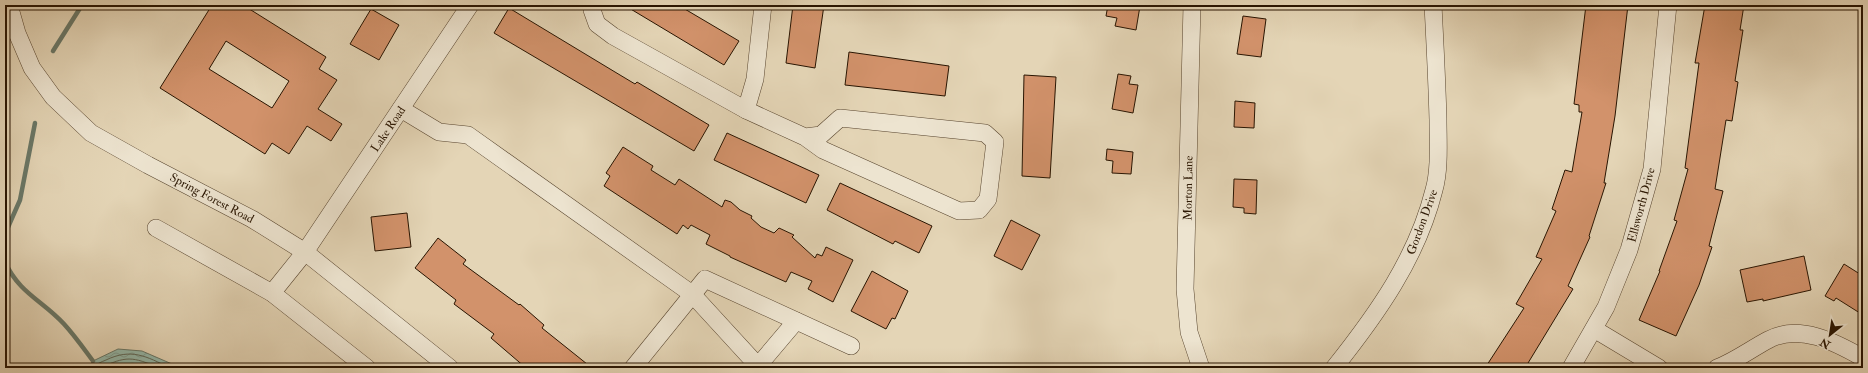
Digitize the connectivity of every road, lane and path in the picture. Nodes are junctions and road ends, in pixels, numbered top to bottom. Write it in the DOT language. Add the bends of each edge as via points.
graph roads {
  1 [pos="9,5"];
  2 [pos="470,5"];
  3 [pos="594,5"];
  4 [pos="763,5"];
  5 [pos="1192,5"];
  6 [pos="1433,5"];
  7 [pos="1668,5"];
  8 [pos="401,109"];
  9 [pos="746,110"];
  10 [pos="805,137"];
  11 [pos="156,228"];
  12 [pos="305,252"];
  13 [pos="272,293"];
  14 [pos="692,294"];
  15 [pos="796,321"];
  16 [pos="1594,329"];
  17 [pos="851,346"];
  18 [pos="1863,358"];
  19 [pos="367,368"];
  20 [pos="450,368"];
  21 [pos="633,368"];
  22 [pos="1201,368"];
  23 [pos="1334,368"];
  24 [pos="1571,368"];
  25 [pos="1660,368"];
  26 [pos="1717,368"];
  1 -- 12 [label="street, Spring Forest Road" via="17,33 32,68 53,96 91,133 252,219"];
  2 -- 8 [label="street, Lake Road"];
  3 -- 9 [label="street" via="592,10 597,24 613,36"];
  4 -- 9 [label="street" via="755,79"];
  5 -- 22 [label="street, Morton Lane" via="1185,289 1189,332"];
  6 -- 23 [label="street, Gordon Drive" via="1438,143 1435,189 1420,233 1403,270 1370,322"];
  7 -- 16 [label="street, Ellsworth Drive" via="1652,169 1629,250 1606,307"];
  8 -- 12 [label="street, Lake Road"];
  8 -- 14 [label="street" via="439,132 468,135"];
  9 -- 10 [label="street"];
  10 -- 10 [label="street" via="821,135 840,118 985,133 995,142 988,199 979,210 960,211 823,150"];
  11 -- 13 [label="street"];
  12 -- 13 [label="street, Lake Road"];
  12 -- 20 [label="street, Spring Forest Road"];
  13 -- 19 [label="street"];
  14 -- 15 [label="street" via="705,279"];
  14 -- 15 [label="street" via="758,366"];
  14 -- 21 [label="street"];
  15 -- 17 [label="street"];
  16 -- 24 [label="street, Ellsworth Drive"];
  16 -- 25 [label="street"];
  18 -- 26 [label="street" via="1825,339 1794,333 1770,339"];
}
